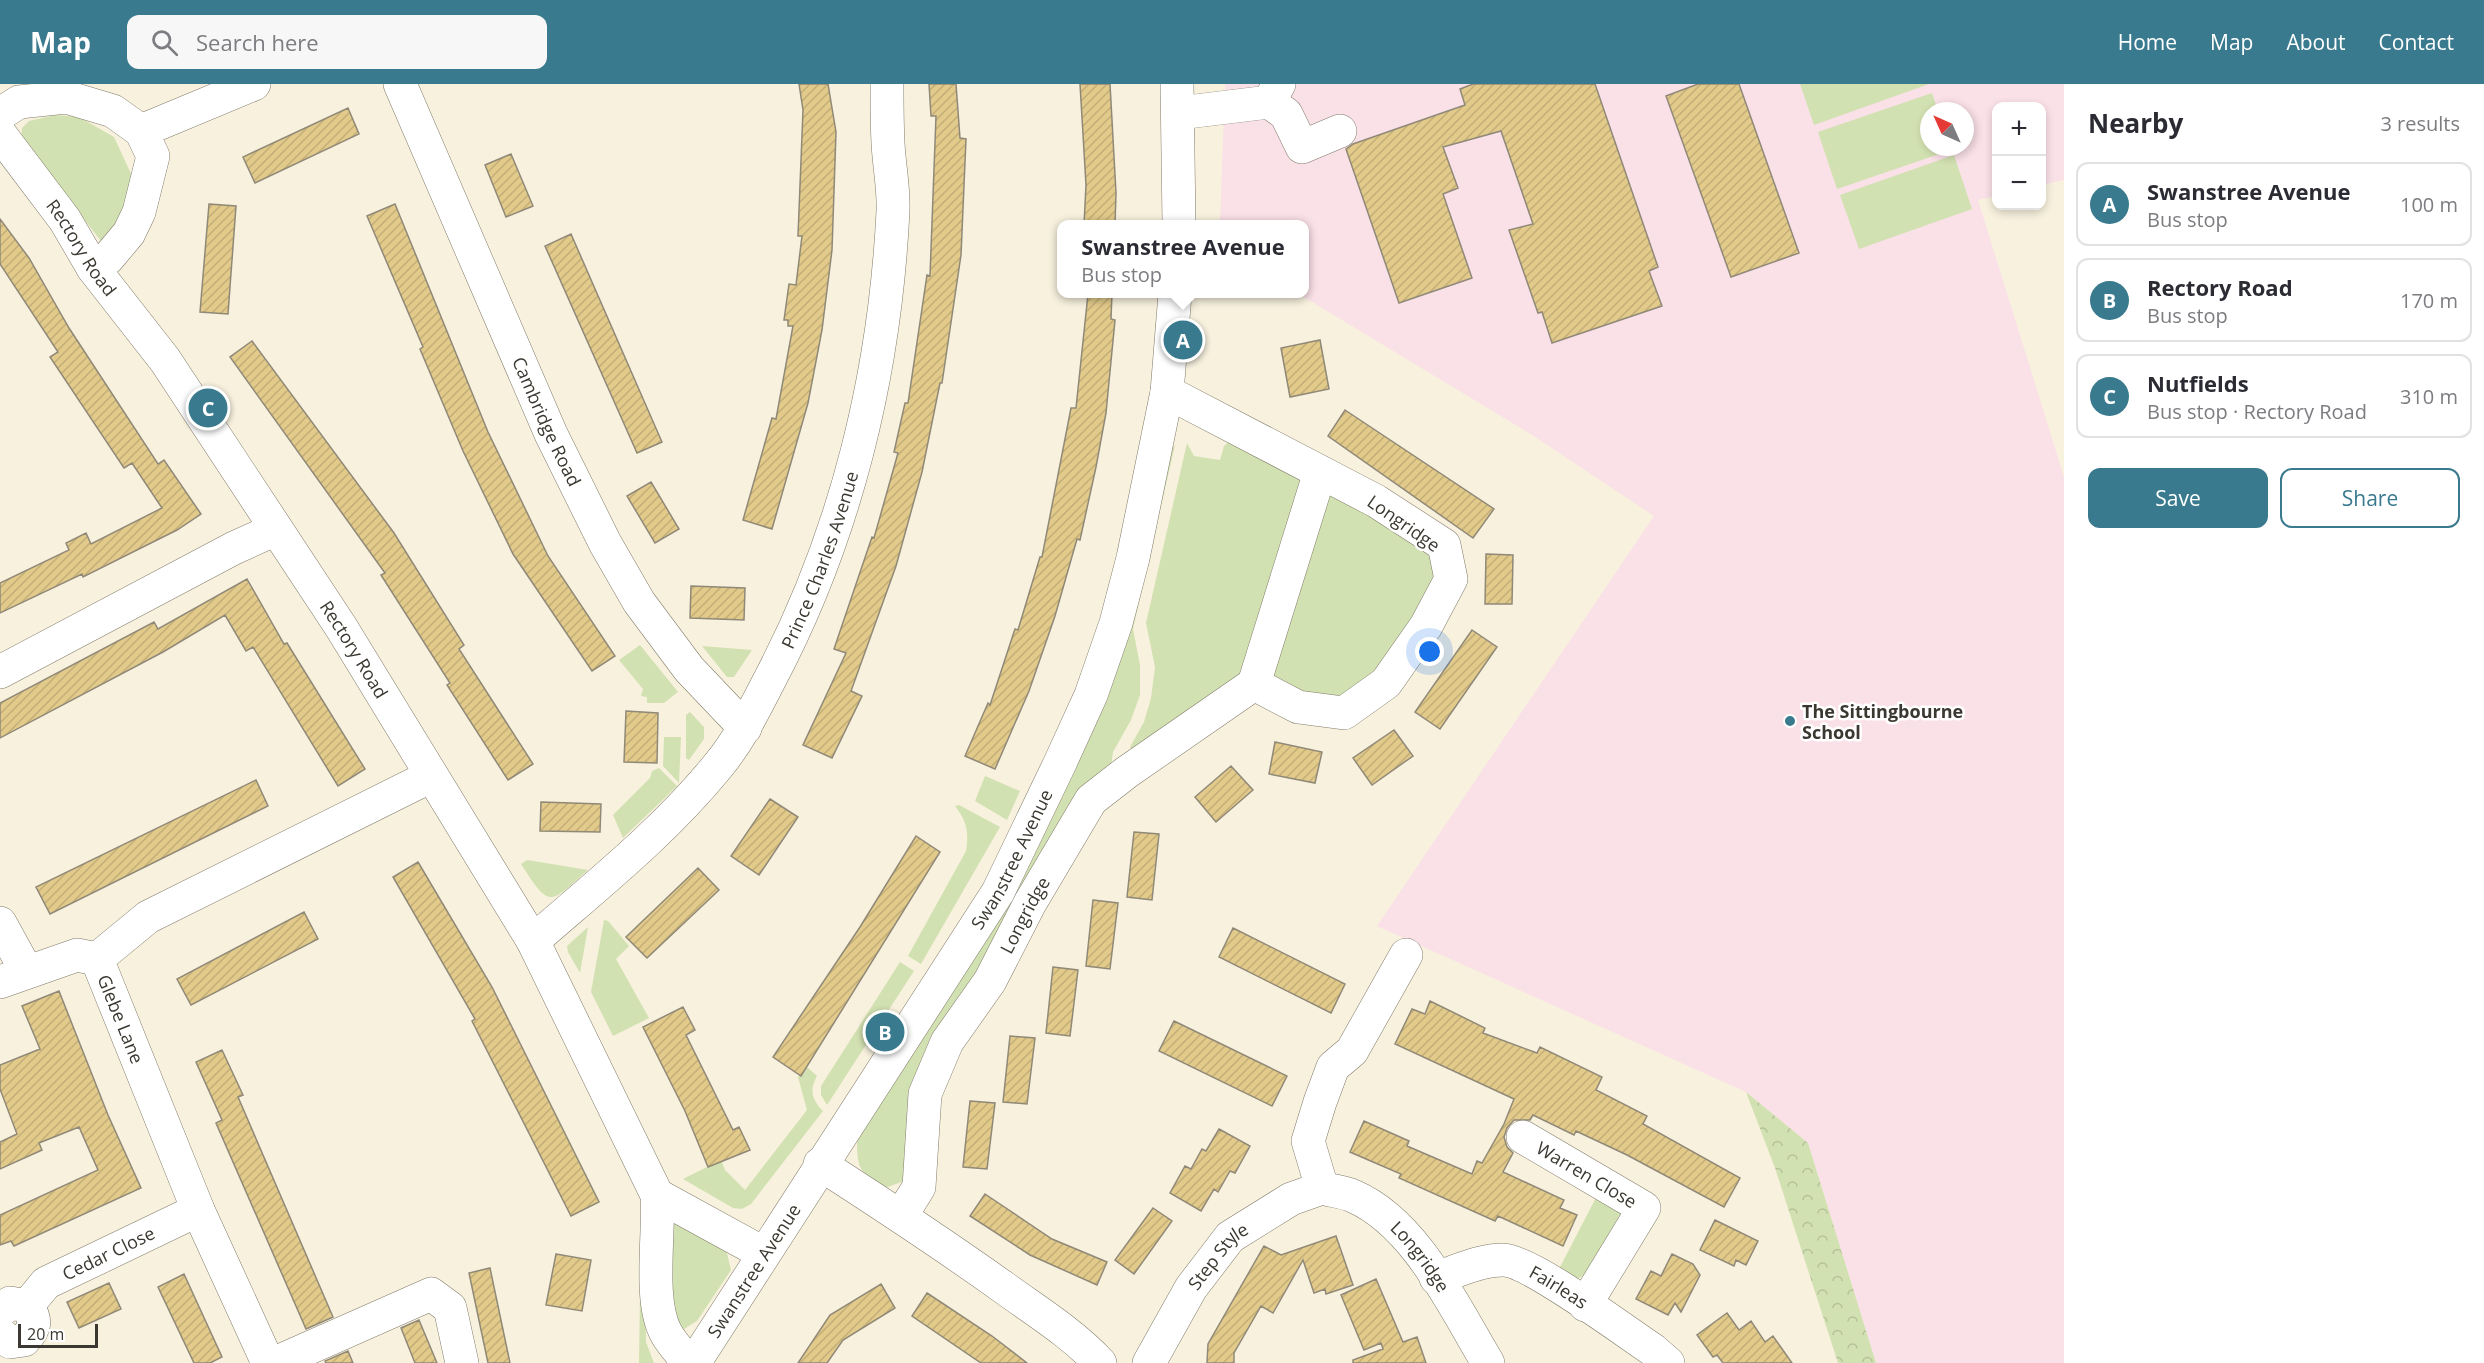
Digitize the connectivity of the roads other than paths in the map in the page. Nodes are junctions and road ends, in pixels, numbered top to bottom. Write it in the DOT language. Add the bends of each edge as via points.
graph roads {
  1 [pos="400,84"];
  2 [pos="887,84"];
  3 [pos="249,85"];
  4 [pos="65,91"];
  5 [pos="1274,93"];
  6 [pos="1178,98"];
  7 [pos="0,114"];
  8 [pos="141,131"];
  9 [pos="1340,131"];
  10 [pos="0,134"];
  11 [pos="1179,220"];
  12 [pos="93,268"];
  13 [pos="1175,298"];
  14 [pos="1167,392"];
  15 [pos="1320,472"];
  16 [pos="276,529"];
  17 [pos="0,672"];
  18 [pos="1254,684"];
  19 [pos="745,728"];
  20 [pos="431,776"];
  21 [pos="0,923"];
  22 [pos="533,941"];
  23 [pos="1406,955"];
  24 [pos="98,959"];
  25 [pos="13,977"];
  26 [pos="1523,1137"];
  27 [pos="820,1164"];
  28 [pos="1322,1188"];
  29 [pos="657,1195"];
  30 [pos="198,1210"];
  31 [pos="901,1216"];
  32 [pos="763,1254"];
  33 [pos="1436,1278"];
  34 [pos="1585,1305"];
  35 [pos="6,1313"];
  36 [pos="268,1363"];
  37 [pos="275,1363"];
  38 [pos="462,1363"];
  39 [pos="689,1363"];
  40 [pos="694,1363"];
  41 [pos="1100,1363"];
  42 [pos="1149,1363"];
  43 [pos="1488,1363"];
  44 [pos="1668,1363"];
  1 -- 19 [label="street, Cambridge Road" via="551,434 605,543 639,602 689,669"];
  2 -- 19 [label="street, Prince Charles Avenue" via="893,207 888,275 859,452 828,547 789,643"];
  3 -- 8 [label="street"];
  4 -- 7 [label="street" via="20,102"];
  4 -- 8 [label="street" via="113,111"];
  5 -- 6 [label="street"];
  5 -- 9 [label="street" via="1302,147"];
  6 -- 11 [label="street"];
  8 -- 12 [label="street" via="153,156 139,212 129,233 108,258"];
  10 -- 12 [label="street, Rectory Road" via="65,220"];
  12 -- 16 [label="street, Rectory Road" via="165,360"];
  13 -- 14 [label="street, Swanstree Avenue"];
  14 -- 15 [label="street, Longridge"];
  14 -- 27 [label="street, Swanstree Avenue" via="1116,624 1069,744 998,892"];
  15 -- 18 [label="street"];
  15 -- 18 [label="street, Longridge" via="1376,501 1444,546 1451,579 1426,626 1386,683 1344,713 1298,707"];
  16 -- 17 [label="street"];
  16 -- 20 [label="street, Rectory Road"];
  18 -- 31 [label="street, Longridge" via="1091,800 1030,903 990,981 947,1042 925,1094 919,1187"];
  19 -- 22 [label="street, Prince Charles Avenue" via="718,767 661,826"];
  20 -- 22 [label="street, Rectory Road"];
  20 -- 24 [label="street, Glebe Lane" via="148,917"];
  21 -- 25 [label="street"];
  22 -- 29 [label="street, Rectory Road"];
  23 -- 28 [label="street" via="1352,1051 1334,1067 1308,1141"];
  24 -- 25 [label="street" via="77,955"];
  24 -- 30 [label="street, Glebe Lane"];
  26 -- 34 [label="street, Warren Close" via="1644,1208"];
  27 -- 31 [label="street"];
  27 -- 32 [label="street, Swanstree Avenue"];
  28 -- 33 [label="street, Longridge" via="1353,1196 1387,1218 1408,1237"];
  28 -- 42 [label="street, Step Style" via="1291,1199 1230,1237 1191,1288"];
  29 -- 32 [label="street"];
  29 -- 39 [label="street, Rectory Road" via="660,1307 666,1332"];
  30 -- 35 [label="street, Cedar Close" via="46,1283"];
  30 -- 36 [label="street, Glebe Lane"];
  31 -- 41 [label="street" via="1048,1319"];
  32 -- 40 [label="street, Swanstree Avenue"];
  33 -- 34 [label="street, Fairleas" via="1479,1263 1505,1259 1554,1282"];
  33 -- 43 [label="street, Longridge"];
  34 -- 44 [label="street, Fairleas"];
  37 -- 38 [label="street" via="431,1294 450,1308"];
}
